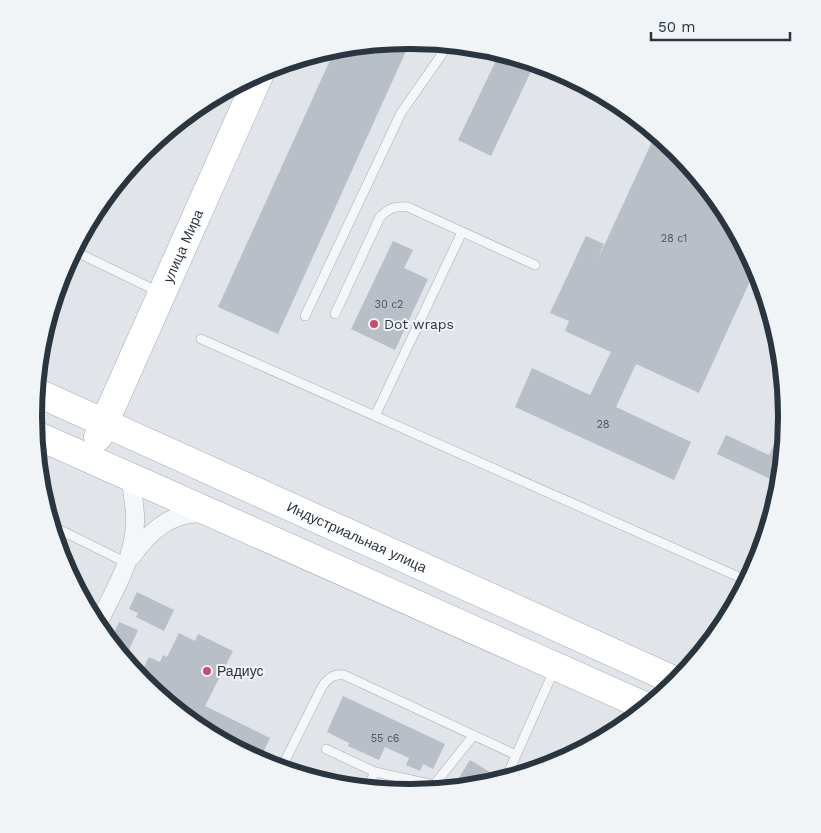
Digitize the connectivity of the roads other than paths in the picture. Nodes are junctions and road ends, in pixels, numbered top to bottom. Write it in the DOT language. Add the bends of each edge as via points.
graph roads {
  1 [pos="444,50"];
  2 [pos="256,83"];
  3 [pos="462,232"];
  4 [pos="80,254"];
  5 [pos="534,265"];
  6 [pos="163,293"];
  7 [pos="336,314"];
  8 [pos="305,316"];
  9 [pos="201,339"];
  10 [pos="43,395"];
  11 [pos="375,416"];
  12 [pos="105,422"];
  13 [pos="43,437"];
  14 [pos="88,458"];
  15 [pos="130,477"];
  16 [pos="218,516"];
  17 [pos="61,530"];
  18 [pos="127,563"];
  19 [pos="741,578"];
  20 [pos="102,616"];
  21 [pos="555,666"];
  22 [pos="670,678"];
  23 [pos="640,704"];
  24 [pos="474,736"];
  25 [pos="326,750"];
  26 [pos="514,754"];
  27 [pos="284,762"];
  28 [pos="508,771"];
  29 [pos="375,772"];
  30 [pos="370,782"];
  31 [pos="429,784"];
  32 [pos="435,784"];
  1 -- 8 [label="lane" via="401,113"];
  2 -- 6 [label="main road, улица Мира"];
  3 -- 5 [label="lane"];
  3 -- 7 [label="lane" via="408,207 388,208 380,217"];
  3 -- 11 [label="lane"];
  4 -- 6 [label="lane"];
  6 -- 12 [label="main road, улица Мира"];
  9 -- 11 [label="lane"];
  10 -- 12 [label="main road, Индустриальная улица"];
  11 -- 19 [label="lane"];
  12 -- 14 [label="main road, улица Мира"];
  12 -- 15 [label="main road"];
  12 -- 22 [label="main road, Индустриальная улица"];
  13 -- 14 [label="main road"];
  14 -- 15 [label="main road"];
  15 -- 16 [label="main road"];
  15 -- 18 [label="street" via="135,522"];
  16 -- 18 [label="street" via="197,513 166,522 154,530"];
  16 -- 21 [label="main road"];
  17 -- 18 [label="lane"];
  18 -- 20 [label="street"];
  21 -- 23 [label="main road"];
  21 -- 26 [label="lane"];
  24 -- 26 [label="lane"];
  24 -- 27 [label="lane" via="344,675 336,675 327,679 322,687"];
  24 -- 32 [label="lane"];
  25 -- 29 [label="lane"];
  26 -- 28 [label="lane"];
  29 -- 30 [label="lane"];
  29 -- 31 [label="lane"];
}
